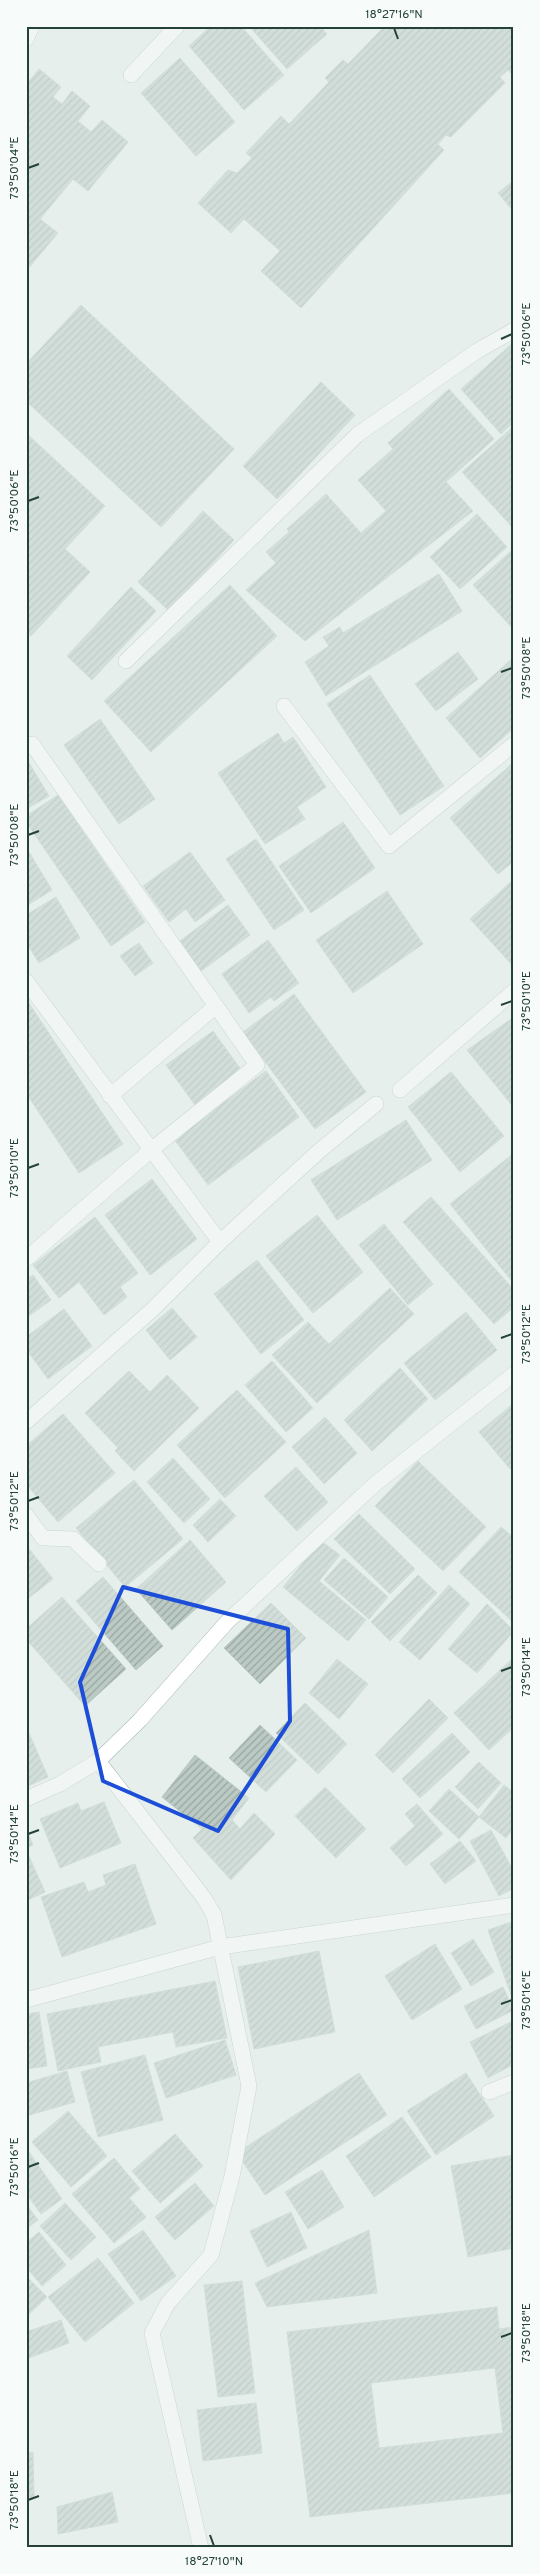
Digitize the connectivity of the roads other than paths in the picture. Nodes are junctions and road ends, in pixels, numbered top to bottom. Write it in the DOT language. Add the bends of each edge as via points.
graph roads {
  1 [pos="32,26"];
  2 [pos="177,26"];
  3 [pos="26,39"];
  4 [pos="131,75"];
  5 [pos="514,330"];
  6 [pos="126,661"];
  7 [pos="284,706"];
  8 [pos="514,744"];
  9 [pos="26,747"];
  10 [pos="26,981"];
  11 [pos="514,991"];
  12 [pos="216,1006"];
  13 [pos="400,1090"];
  14 [pos="110,1096"];
  15 [pos="376,1104"];
  16 [pos="151,1150"];
  17 [pos="220,1242"];
  18 [pos="26,1259"];
  19 [pos="511,1381"];
  20 [pos="26,1422"];
  21 [pos="26,1515"];
  22 [pos="99,1564"];
  23 [pos="98,1761"];
  24 [pos="26,1799"];
  25 [pos="514,1904"];
  26 [pos="220,1947"];
  27 [pos="26,2000"];
  28 [pos="514,2082"];
  29 [pos="489,2092"];
  30 [pos="201,2548"];
  1 -- 3 [label="street"];
  2 -- 4 [label="street"];
  5 -- 6 [label="street" via="477,351 357,436"];
  7 -- 8 [label="street" via="389,846"];
  9 -- 12 [label="street" via="32,744"];
  10 -- 14 [label="street"];
  11 -- 13 [label="street"];
  12 -- 14 [label="street"];
  12 -- 16 [label="street" via="257,1065"];
  14 -- 16 [label="street"];
  15 -- 17 [label="street"];
  16 -- 17 [label="street"];
  16 -- 18 [label="street"];
  17 -- 20 [label="street" via="153,1309"];
  19 -- 23 [label="street" via="375,1484 234,1615 140,1720"];
  21 -- 22 [label="street" via="43,1538 73,1540"];
  23 -- 24 [label="street" via="60,1784"];
  23 -- 26 [label="street" via="204,1898 214,1915"];
  25 -- 26 [label="street"];
  26 -- 27 [label="street"];
  26 -- 30 [label="street" via="249,2086 232,2176 211,2255 168,2303 152,2333"];
  28 -- 29 [label="street"];
}
